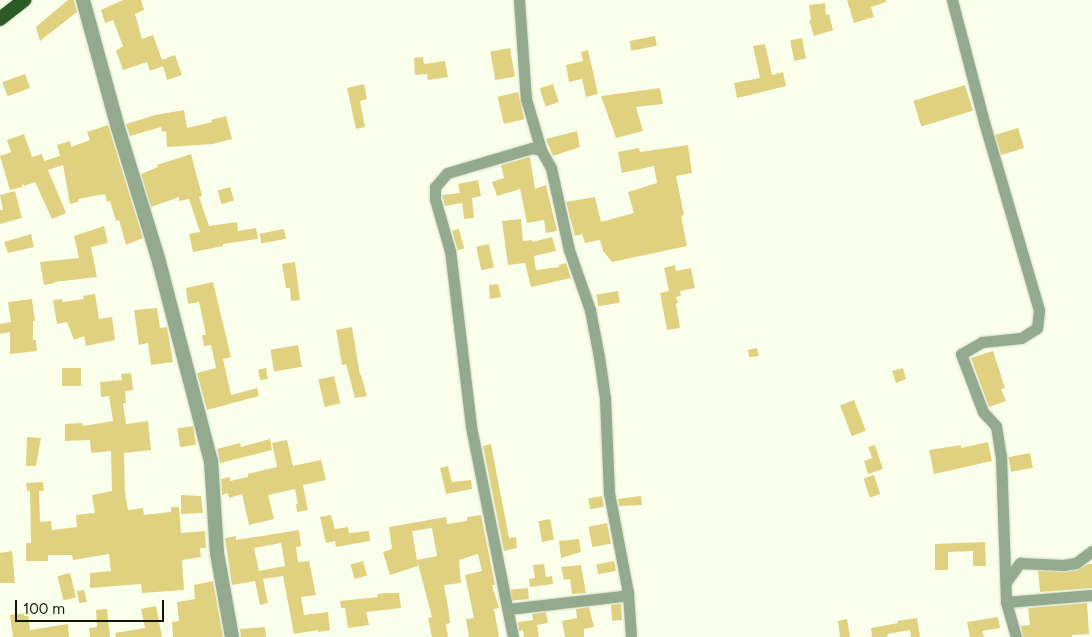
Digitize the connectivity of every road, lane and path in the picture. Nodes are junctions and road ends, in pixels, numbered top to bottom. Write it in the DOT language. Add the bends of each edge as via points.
graph roads {
  1 [pos="24,0"];
  2 [pos="83,0"];
  3 [pos="519,0"];
  4 [pos="952,0"];
  5 [pos="0,19"];
  6 [pos="541,150"];
  7 [pos="1092,551"];
  8 [pos="1006,582"];
  9 [pos="628,593"];
  10 [pos="1092,595"];
  11 [pos="1006,602"];
  12 [pos="508,610"];
  13 [pos="232,637"];
  14 [pos="513,637"];
  15 [pos="631,637"];
  16 [pos="1016,637"];
  1 -- 5 [label="highway"];
  2 -- 13 [label="street" via="158,258 211,461 217,553"];
  3 -- 6 [label="street" via="526,99"];
  4 -- 8 [label="street" via="1039,310 1037,328 1021,338 982,342 961,354 983,412 996,426"];
  6 -- 9 [label="street" via="551,168 569,250 592,319 605,398 609,493"];
  6 -- 12 [label="street" via="532,148 447,173 435,187 435,200 450,251 471,426"];
  7 -- 8 [label="street" via="1076,563 1020,563"];
  8 -- 11 [label="street"];
  9 -- 12 [label="street"];
  9 -- 15 [label="street"];
  10 -- 11 [label="street"];
  11 -- 16 [label="street"];
  12 -- 14 [label="street"];
}
